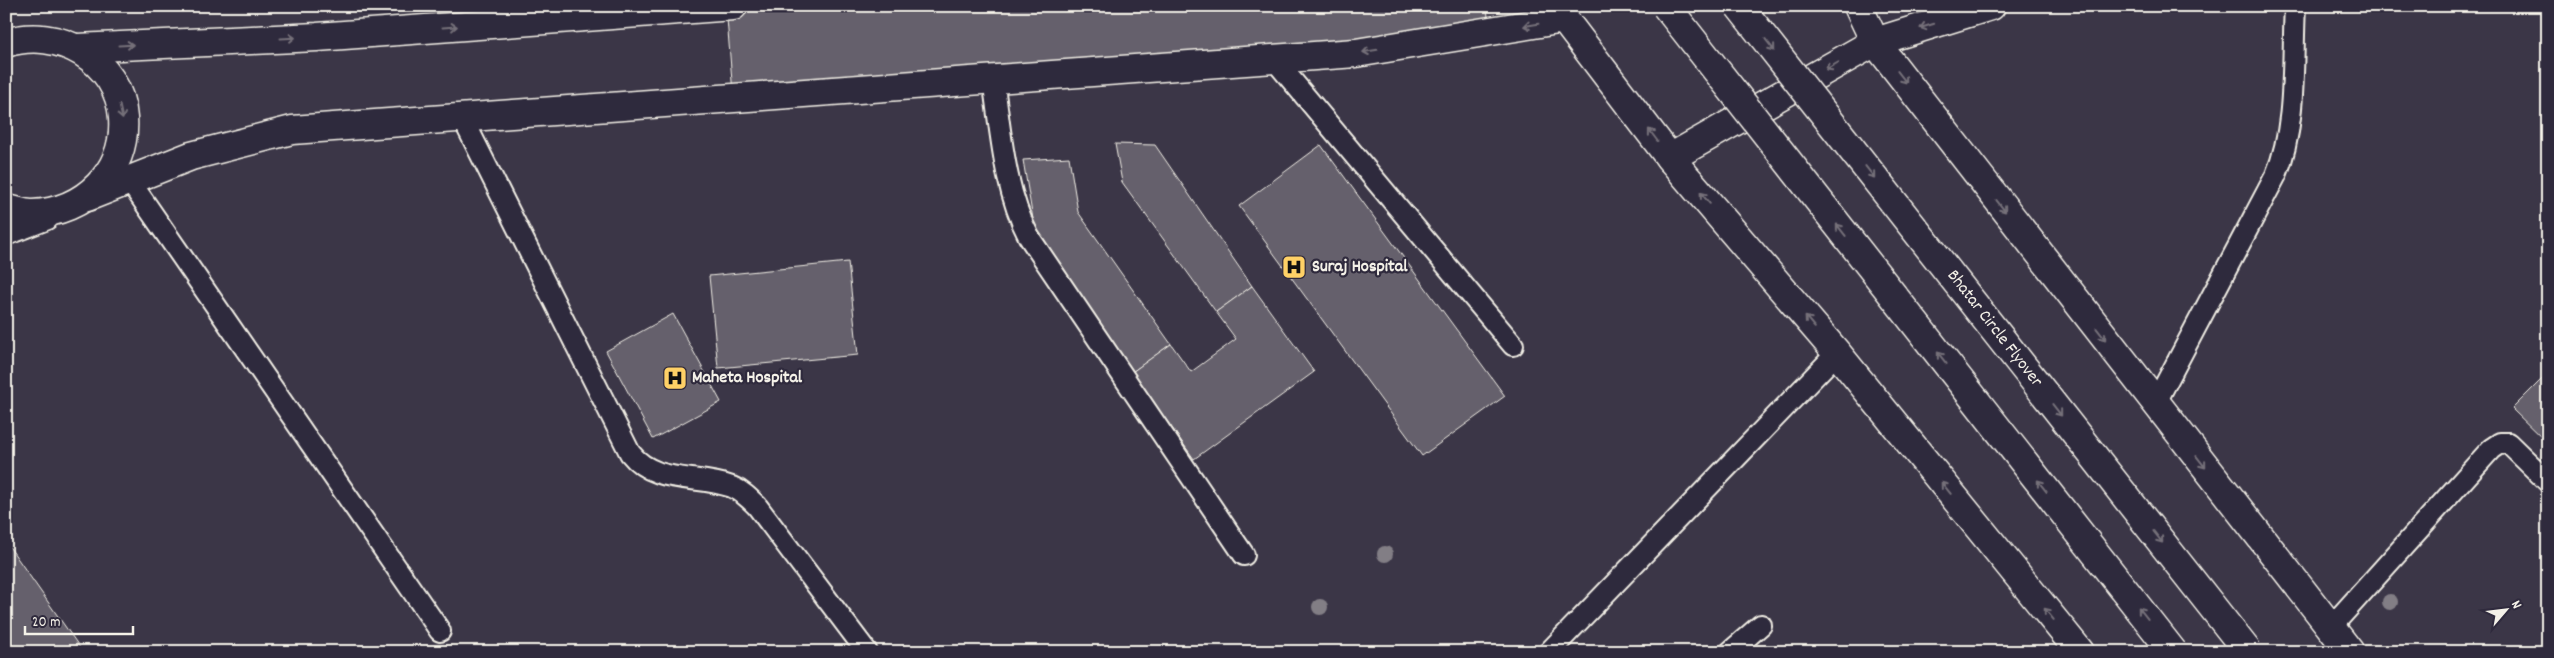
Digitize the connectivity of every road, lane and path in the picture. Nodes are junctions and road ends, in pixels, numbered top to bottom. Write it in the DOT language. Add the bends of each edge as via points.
graph roads {
  1 [pos="733,6"];
  2 [pos="1666,6"];
  3 [pos="1739,6"];
  4 [pos="1858,6"];
  5 [pos="1991,6"];
  6 [pos="2295,6"];
  7 [pos="1558,13"];
  8 [pos="6,31"];
  9 [pos="50,38"];
  10 [pos="1875,42"];
  11 [pos="6,43"];
  12 [pos="77,48"];
  13 [pos="1274,59"];
  14 [pos="993,79"];
  15 [pos="462,117"];
  16 [pos="1670,158"];
  17 [pos="129,180"];
  18 [pos="87,197"];
  19 [pos="6,209"];
  20 [pos="61,210"];
  21 [pos="6,231"];
  22 [pos="1513,345"];
  23 [pos="1837,353"];
  24 [pos="2155,404"];
  25 [pos="2548,482"];
  26 [pos="1244,555"];
  27 [pos="1762,625"];
  28 [pos="2331,627"];
  29 [pos="440,631"];
  30 [pos="867,652"];
  31 [pos="1549,652"];
  32 [pos="1730,652"];
  33 [pos="2080,652"];
  34 [pos="2173,652"];
  35 [pos="2248,652"];
  36 [pos="2350,652"];
  12 -- 1 [label="main road, one-way" via="317,37"];
  34 -- 2 [label="main road, one-way, bridge"];
  3 -- 35 [label="main road, Bhatar Circle Flyover, one-way, bridge"];
  4 -- 10 [label="main road"];
  5 -- 10 [label="main road, one-way"];
  6 -- 24 [label="lane" via="2286,153"];
  7 -- 13 [label="main road, one-way" via="1356,53"];
  16 -- 7 [label="main road, one-way"];
  8 -- 9 [label="main road"];
  9 -- 11 [label="main road" via="22,38"];
  9 -- 12 [label="main road"];
  10 -- 16 [label="main road, one-way"];
  10 -- 24 [label="main road, one-way"];
  12 -- 18 [label="main road, one-way" via="99,65 115,88 123,117 121,148 109,175"];
  13 -- 14 [label="main road"];
  13 -- 22 [label="lane"];
  14 -- 15 [label="main road"];
  14 -- 26 [label="lane" via="1011,195 1025,230"];
  15 -- 17 [label="main road" via="292,130 191,156"];
  15 -- 30 [label="lane" via="630,453 651,472 717,483 746,495"];
  23 -- 16 [label="main road, one-way"];
  17 -- 18 [label="main road"];
  17 -- 29 [label="lane"];
  18 -- 20 [label="main road"];
  19 -- 20 [label="main road" via="30,214"];
  20 -- 21 [label="main road"];
  23 -- 31 [label="lane"];
  33 -- 23 [label="main road, one-way"];
  24 -- 28 [label="main road, one-way"];
  25 -- 28 [label="lane" via="2508,443 2500,443 2490,449"];
  27 -- 32 [label="lane"];
  28 -- 36 [label="main road"];
}
